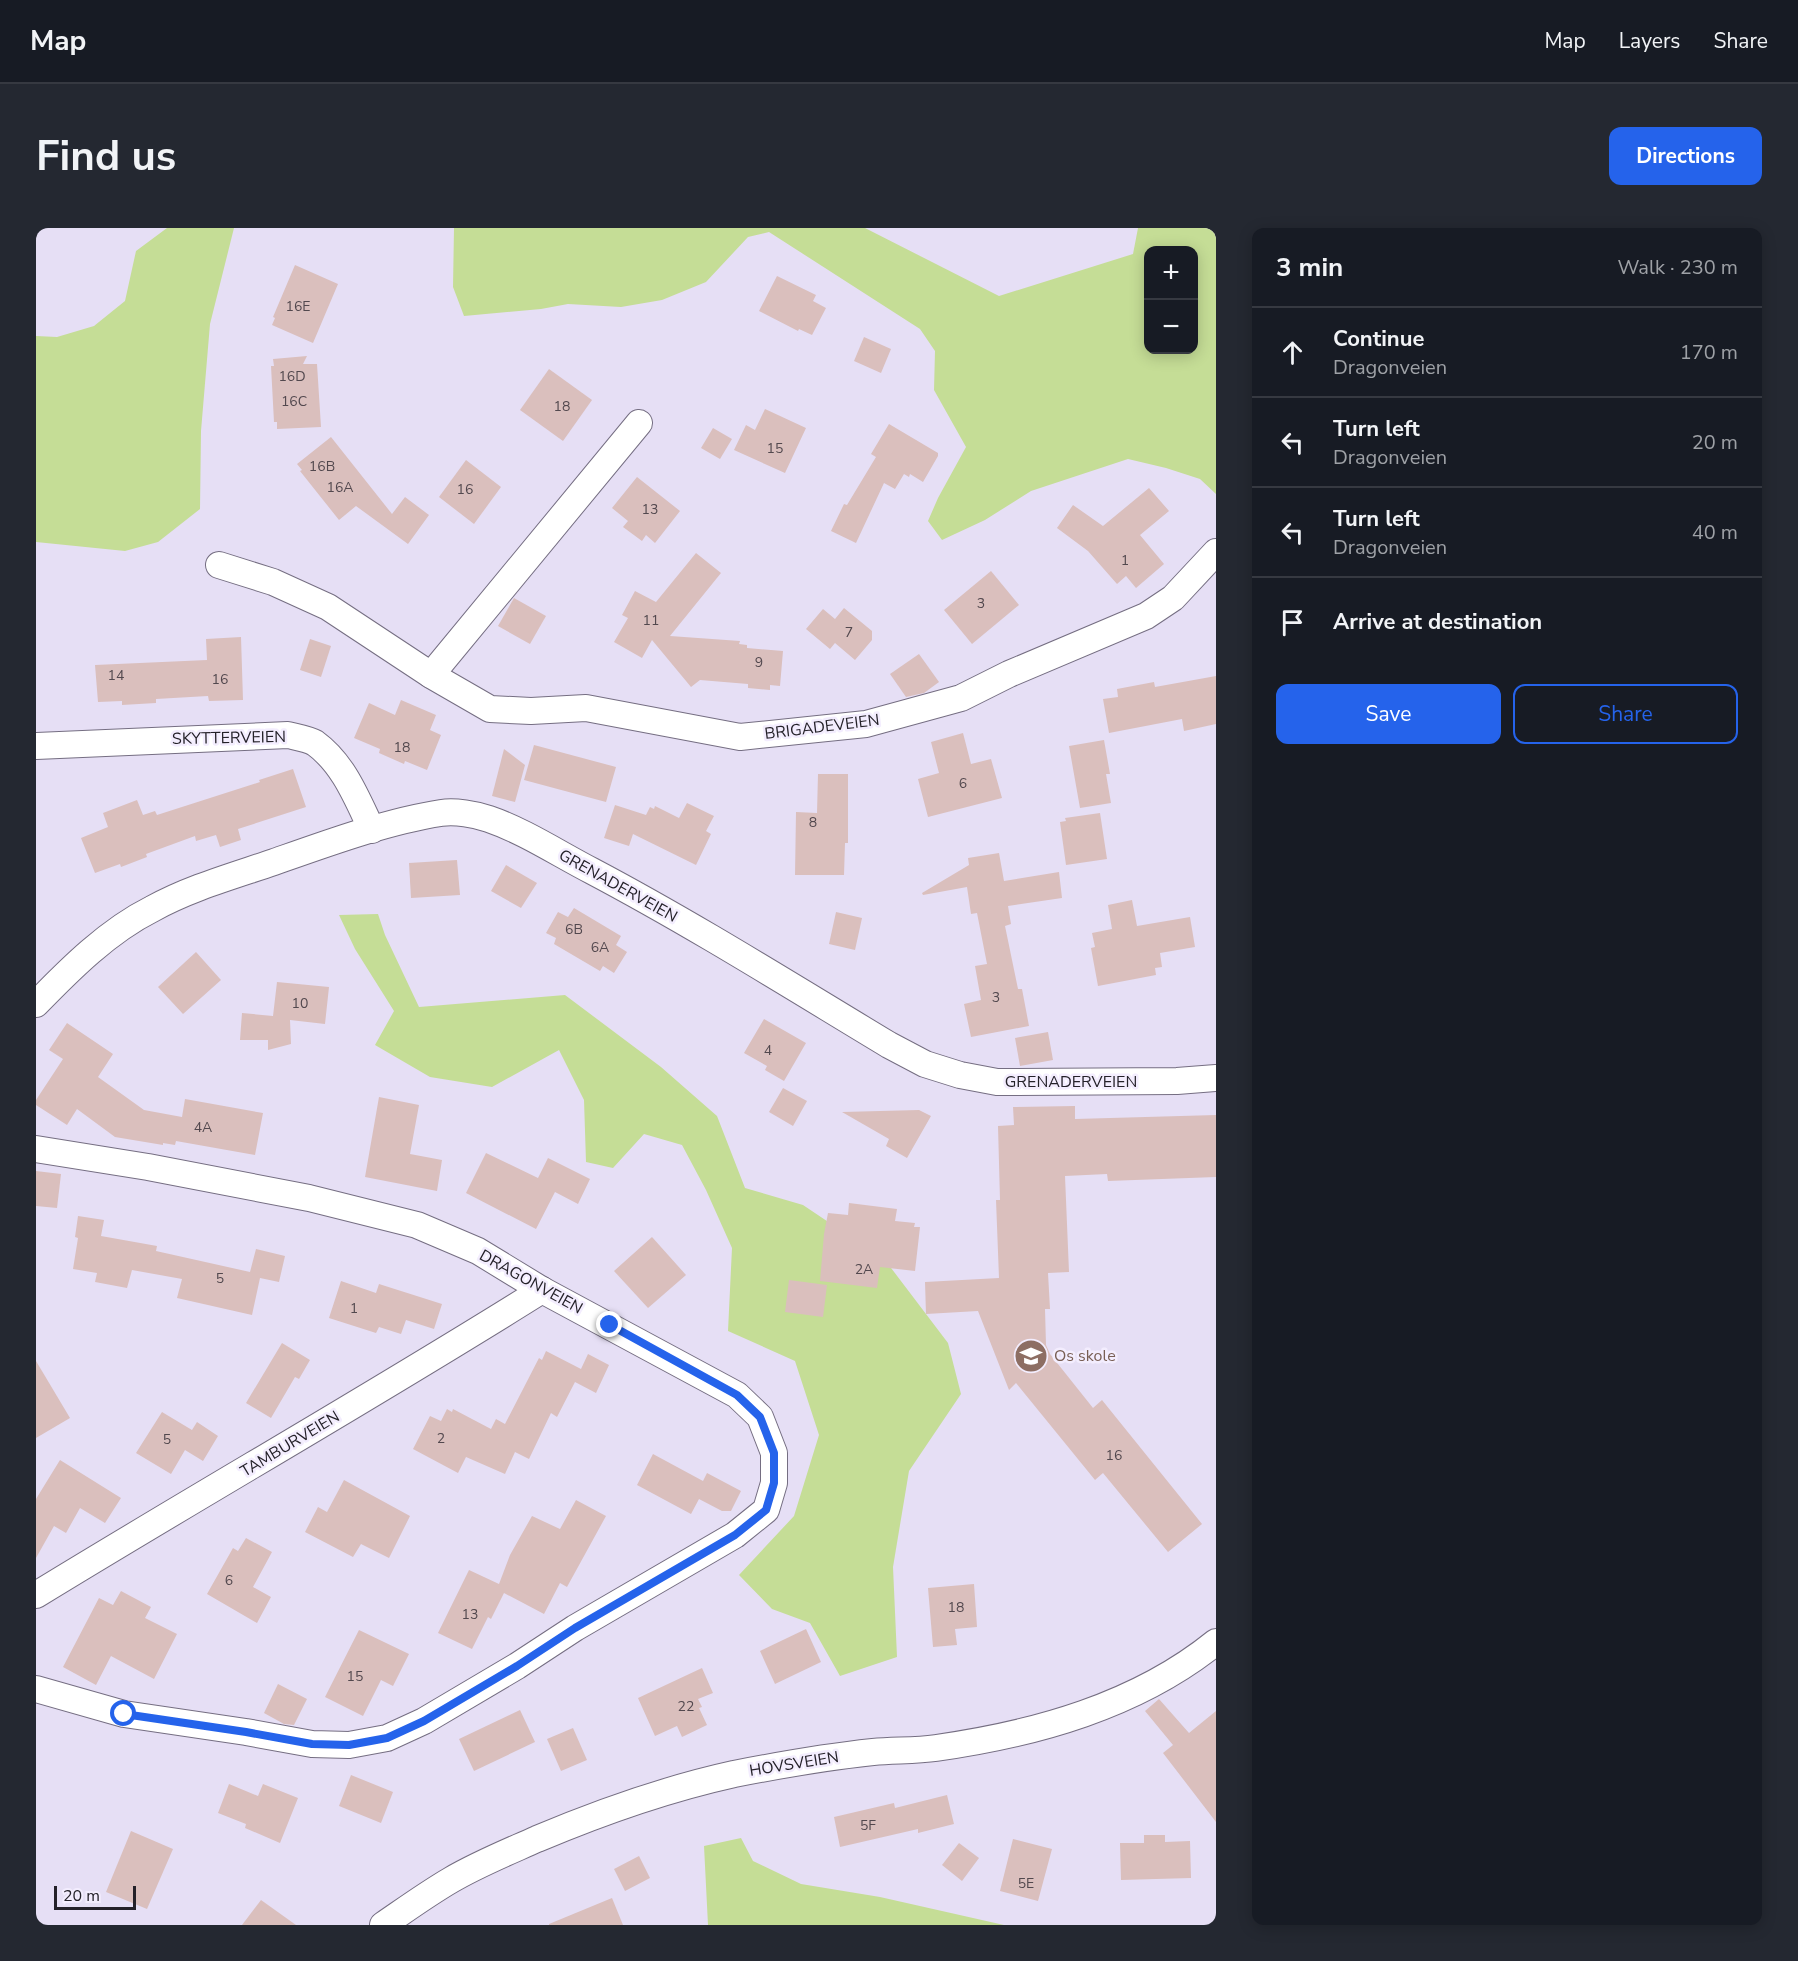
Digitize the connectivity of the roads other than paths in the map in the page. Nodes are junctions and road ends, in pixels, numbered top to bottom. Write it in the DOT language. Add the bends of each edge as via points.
graph roads {
  1 [pos="639,423"];
  2 [pos="1216,552"];
  3 [pos="219,565"];
  4 [pos="431,675"];
  5 [pos="36,746"];
  6 [pos="372,830"];
  7 [pos="36,1004"];
  8 [pos="1216,1078"];
  9 [pos="36,1149"];
  10 [pos="542,1290"];
  11 [pos="36,1595"];
  12 [pos="1216,1642"];
  13 [pos="36,1689"];
  14 [pos="383,1925"];
  1 -- 4 [label="street"];
  2 -- 4 [label="street, BRIGADEVEIEN" via="1173,598 1146,616 962,698 866,724 740,737 586,708 490,709"];
  3 -- 4 [label="street, BRIGADEVEIEN" via="273,582 328,607"];
  5 -- 6 [label="street, SKYTTERVEIEN" via="288,735 313,742 335,761"];
  6 -- 7 [label="street, GRENADERVEIEN" via="220,880 151,909 119,929"];
  6 -- 8 [label="street, GRENADERVEIEN" via="443,813 488,819 651,903 889,1045 925,1064 960,1075 997,1082 1060,1083"];
  9 -- 10 [label="street, DRAGONVEIEN" via="148,1167 382,1215 478,1251"];
  10 -- 11 [label="street, TAMBURVEIEN"];
  10 -- 13 [label="street, DRAGONVEIEN" via="737,1395 760,1417 774,1453 774,1483 766,1510 735,1535 424,1721 387,1738 349,1745 312,1744 124,1714"];
  12 -- 14 [label="street, HOVSVEIEN" via="1159,1679 1070,1719 935,1748 812,1760 697,1782 641,1799 543,1836 452,1879"];
}
